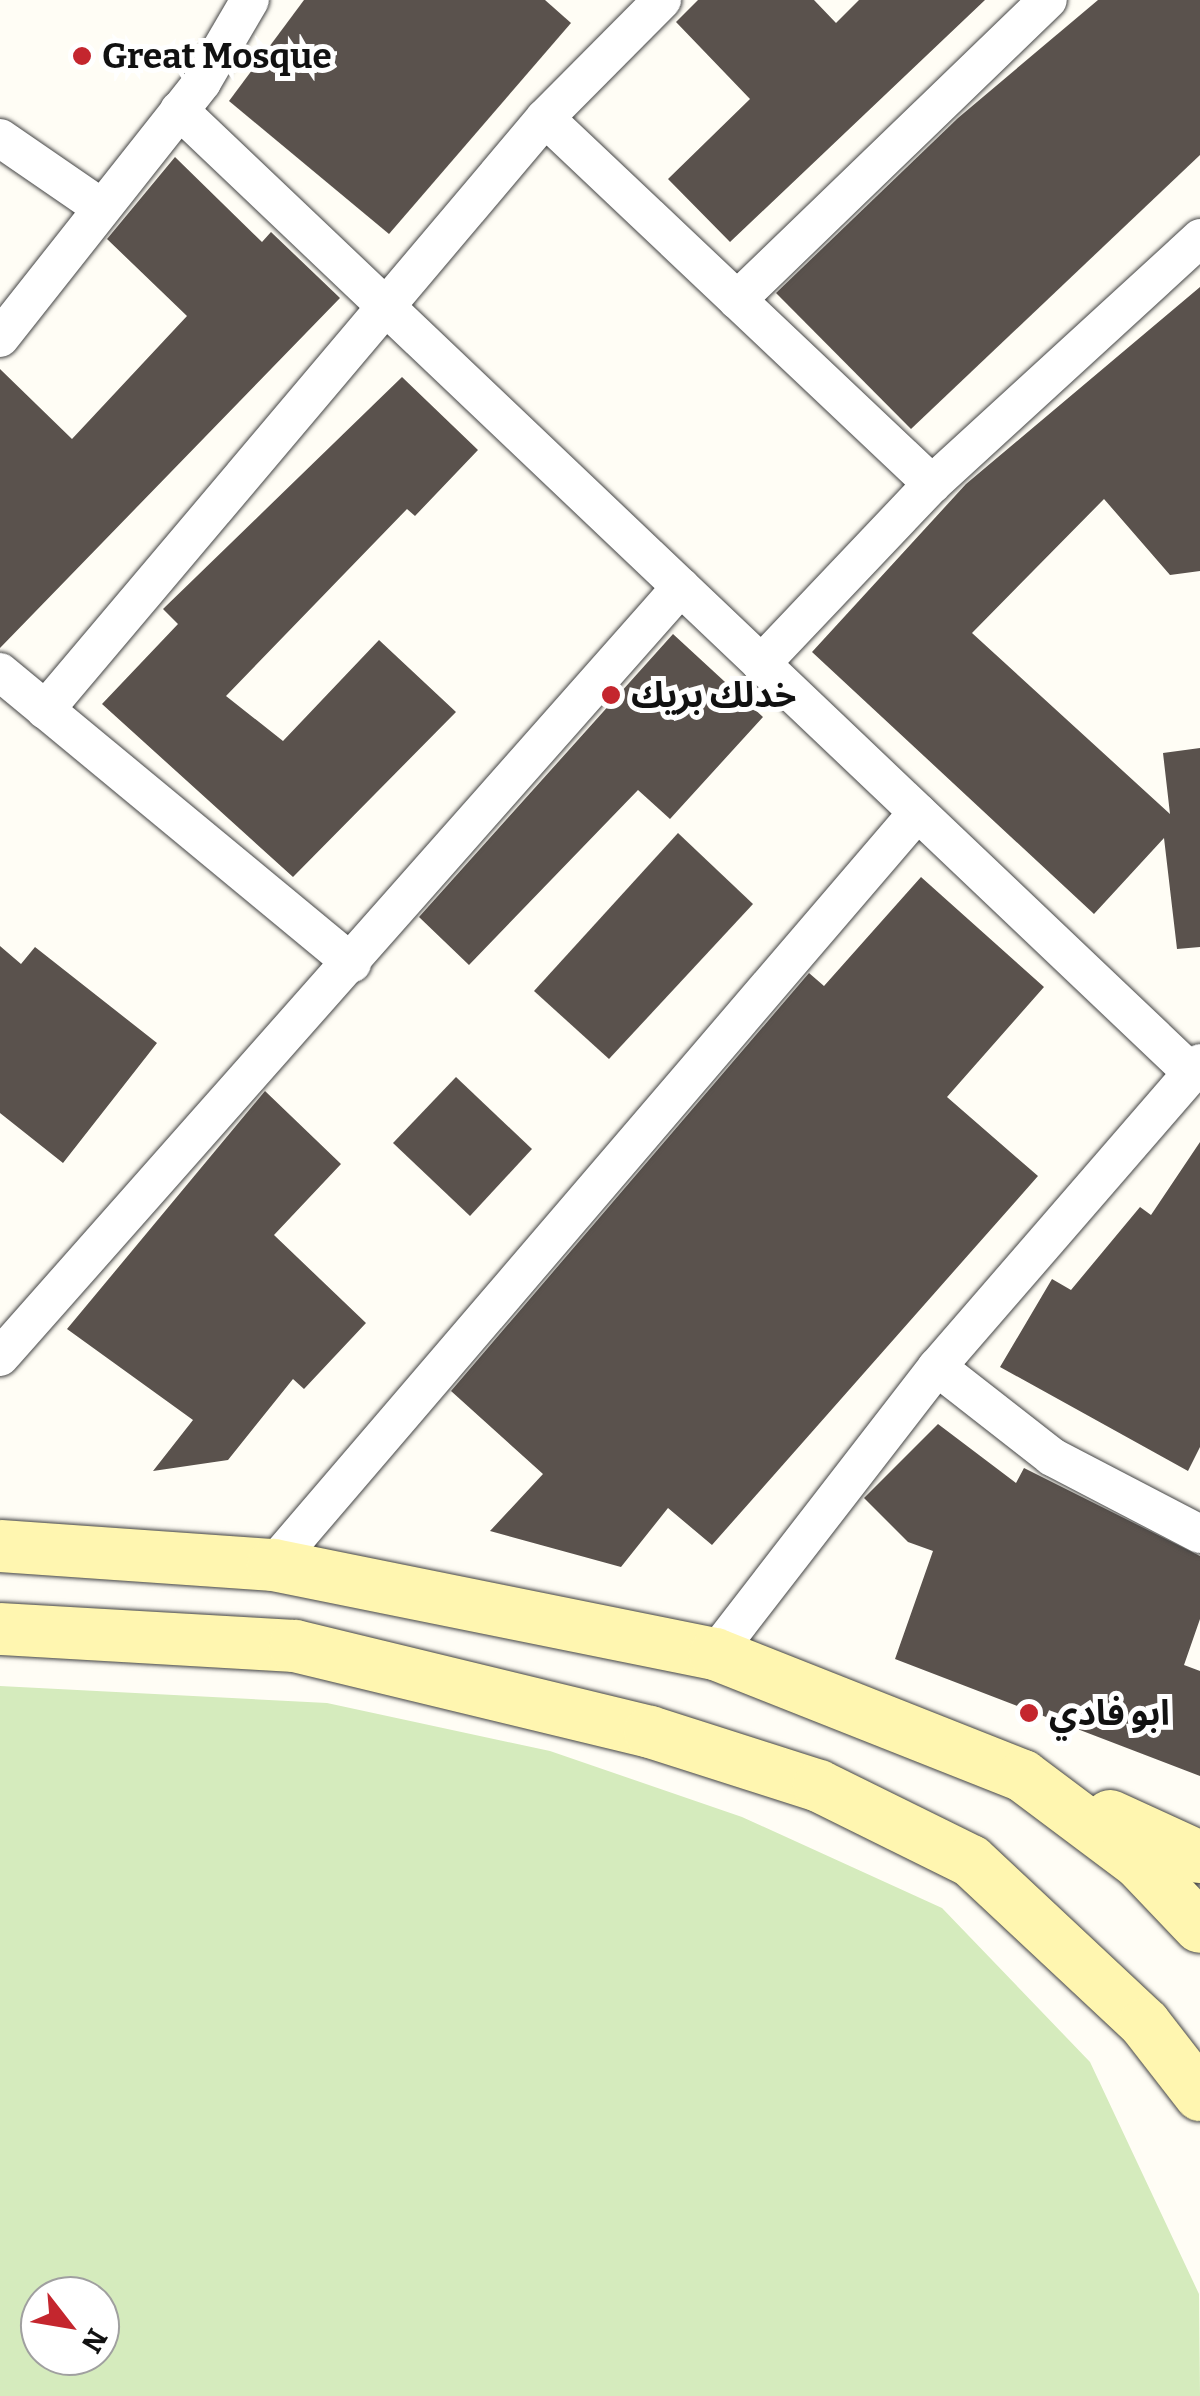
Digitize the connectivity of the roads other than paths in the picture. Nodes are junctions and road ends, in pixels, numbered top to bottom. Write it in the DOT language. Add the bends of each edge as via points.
graph roads {
  1 [pos="250,0"];
  2 [pos="662,0"];
  3 [pos="1048,0"];
  4 [pos="179,110"];
  5 [pos="545,118"];
  6 [pos="0,138"];
  7 [pos="99,206"];
  8 [pos="1200,238"];
  9 [pos="737,300"];
  10 [pos="387,308"];
  11 [pos="0,338"];
  12 [pos="932,484"];
  13 [pos="681,587"];
  14 [pos="762,664"];
  15 [pos="0,672"];
  16 [pos="46,710"];
  17 [pos="918,812"];
  18 [pos="352,962"];
  19 [pos="1196,1068"];
  20 [pos="0,1358"];
  21 [pos="937,1367"];
  22 [pos="1200,1534"];
  23 [pos="0,1546"];
  24 [pos="273,1566"];
  25 [pos="0,1629"];
  26 [pos="715,1654"];
  27 [pos="1023,1776"];
  28 [pos="1200,1857"];
  29 [pos="1200,1927"];
  30 [pos="1200,2095"];
  1 -- 4 [label="street"];
  2 -- 5 [label="street"];
  3 -- 9 [label="street"];
  4 -- 7 [label="street"];
  4 -- 10 [label="street"];
  5 -- 9 [label="street"];
  5 -- 10 [label="street"];
  6 -- 7 [label="street"];
  7 -- 11 [label="street"];
  8 -- 12 [label="street"];
  9 -- 12 [label="street"];
  10 -- 13 [label="street"];
  10 -- 16 [label="street"];
  12 -- 14 [label="street"];
  13 -- 14 [label="street"];
  13 -- 18 [label="street"];
  14 -- 17 [label="street"];
  15 -- 16 [label="street"];
  16 -- 18 [label="street"];
  17 -- 19 [label="street"];
  17 -- 24 [label="street"];
  18 -- 20 [label="street"];
  19 -- 21 [label="street"];
  21 -- 22 [label="street" via="1052,1457"];
  21 -- 26 [label="street"];
  23 -- 24 [label="main road"];
  24 -- 26 [label="main road"];
  25 -- 30 [label="main road" via="295,1646 650,1732 819,1786 971,1861 1145,2024"];
  26 -- 27 [label="main road"];
  27 -- 28 [label="main road"];
  27 -- 29 [label="main road" via="1140,1863"];
}
